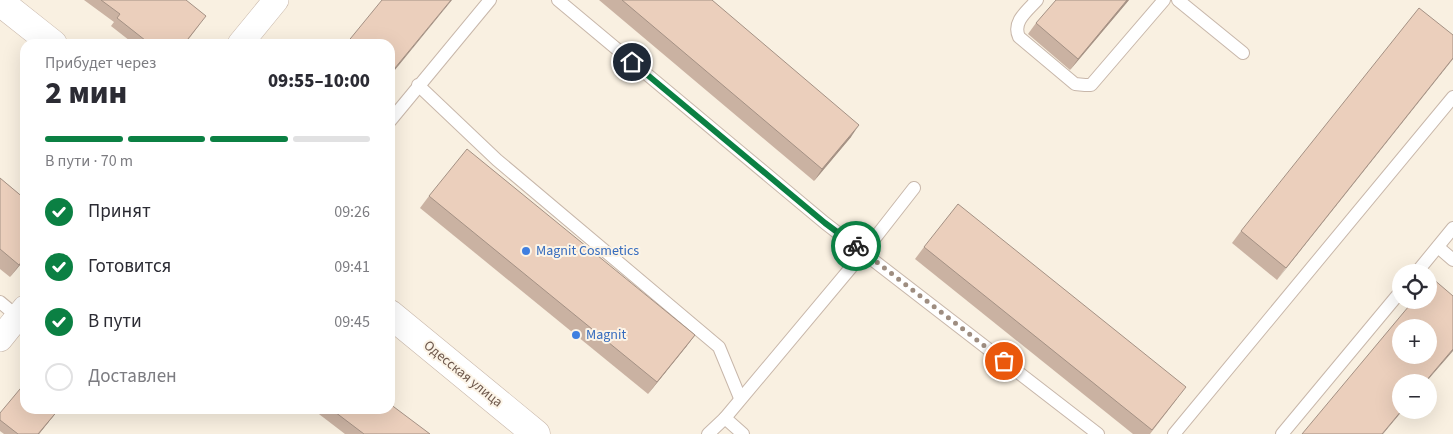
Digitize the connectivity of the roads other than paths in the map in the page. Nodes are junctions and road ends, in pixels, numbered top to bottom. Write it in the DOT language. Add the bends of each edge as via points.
graph roads {
  1 [pos="276,0"];
  2 [pos="490,0"];
  3 [pos="558,0"];
  4 [pos="1037,0"];
  5 [pos="1164,0"];
  6 [pos="1178,0"];
  7 [pos="0,2"];
  8 [pos="47,39"];
  9 [pos="244,39"];
  10 [pos="1243,53"];
  11 [pos="418,86"];
  12 [pos="1453,98"];
  13 [pos="395,115"];
  14 [pos="914,188"];
  15 [pos="1453,228"];
  16 [pos="1438,247"];
  17 [pos="864,252"];
  18 [pos="1453,260"];
  19 [pos="1424,264"];
  20 [pos="1392,302"];
  21 [pos="14,309"];
  22 [pos="395,318"];
  23 [pos="0,339"];
  24 [pos="740,398"];
  25 [pos="725,418"];
  26 [pos="536,434"];
  27 [pos="708,434"];
  28 [pos="743,434"];
  29 [pos="1098,434"];
  30 [pos="1174,434"];
  31 [pos="1282,434"];
  1 -- 9 [label="street"];
  2 -- 11 [label="lane"];
  3 -- 17 [label="lane"];
  4 -- 5 [label="lane" via="1019,21 1016,31 1019,38 1075,84 1085,86 1091,84"];
  6 -- 10 [label="lane"];
  7 -- 8 [label="street"];
  11 -- 13 [label="lane"];
  11 -- 24 [label="lane" via="497,160 719,347"];
  12 -- 30 [label="lane"];
  14 -- 17 [label="lane"];
  15 -- 16 [label="lane"];
  16 -- 18 [label="lane"];
  16 -- 19 [label="lane"];
  17 -- 24 [label="lane"];
  17 -- 29 [label="lane"];
  20 -- 31 [label="lane"];
  21 -- 23 [label="street"];
  22 -- 26 [label="street, Одесская улица"];
  24 -- 25 [label="lane"];
  25 -- 27 [label="lane"];
  25 -- 28 [label="lane"];
}
